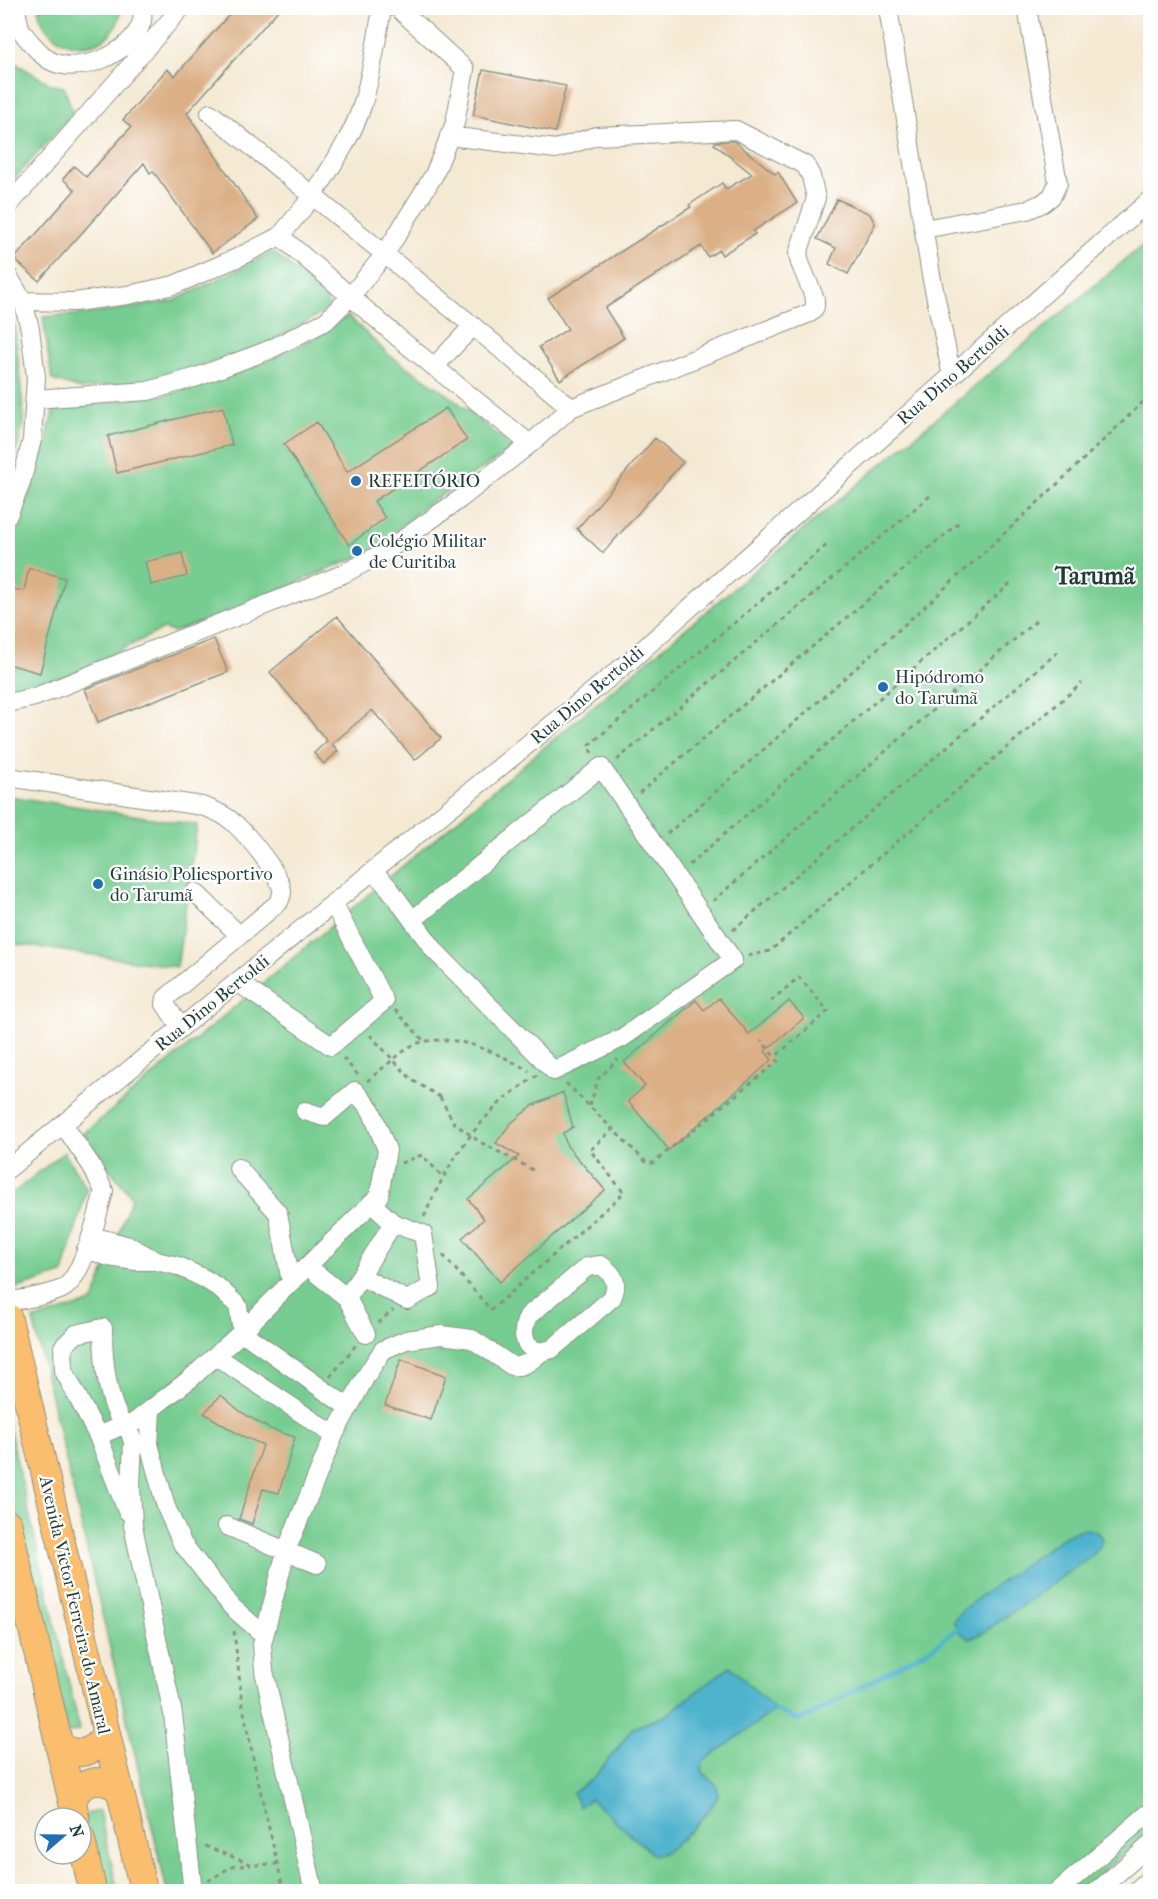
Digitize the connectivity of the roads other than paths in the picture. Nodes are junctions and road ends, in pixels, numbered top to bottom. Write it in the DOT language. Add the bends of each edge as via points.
graph roads {
  1 [pos="15,8"];
  2 [pos="142,8"];
  3 [pos="181,8"];
  4 [pos="382,8"];
  5 [pos="398,8"];
  6 [pos="888,8"];
  7 [pos="1027,8"];
  8 [pos="137,45"];
  9 [pos="210,113"];
  10 [pos="449,136"];
  11 [pos="313,196"];
  12 [pos="1150,200"];
  13 [pos="8,206"];
  14 [pos="924,229"];
  15 [pos="279,236"];
  16 [pos="385,254"];
  17 [pos="8,276"];
  18 [pos="350,297"];
  19 [pos="23,301"];
  20 [pos="473,326"];
  21 [pos="434,367"];
  22 [pos="952,376"];
  23 [pos="35,399"];
  24 [pos="571,408"];
  25 [pos="530,444"];
  26 [pos="8,515"];
  27 [pos="8,703"];
  28 [pos="8,777"];
  29 [pos="373,871"];
  30 [pos="195,892"];
  31 [pos="333,903"];
  32 [pos="417,916"];
  33 [pos="239,935"];
  34 [pos="237,982"];
  35 [pos="181,1028"];
  36 [pos="305,1111"];
  37 [pos="63,1124"];
  38 [pos="238,1168"];
  39 [pos="8,1169"];
  40 [pos="371,1203"];
  41 [pos="393,1223"];
  42 [pos="89,1243"];
  43 [pos="307,1266"];
  44 [pos="360,1276"];
  45 [pos="291,1282"];
  46 [pos="347,1298"];
  47 [pos="8,1301"];
  48 [pos="270,1303"];
  49 [pos="238,1306"];
  50 [pos="8,1317"];
  51 [pos="242,1332"];
  52 [pos="366,1334"];
  53 [pos="541,1352"];
  54 [pos="216,1356"];
  55 [pos="349,1408"];
  56 [pos="151,1411"];
  57 [pos="126,1426"];
  58 [pos="334,1435"];
  59 [pos="98,1436"];
  60 [pos="8,1524"];
  61 [pos="227,1526"];
  62 [pos="133,1527"];
  63 [pos="286,1551"];
  64 [pos="317,1564"];
  65 [pos="264,1635"];
  66 [pos="105,1732"];
  67 [pos="59,1743"];
  68 [pos="120,1790"];
  69 [pos="73,1806"];
  70 [pos="75,1806"];
  71 [pos="1150,1812"];
  72 [pos="1150,1845"];
  73 [pos="87,1866"];
  74 [pos="1150,1878"];
  75 [pos="198,1888"];
  76 [pos="93,1892"];
  77 [pos="144,1892"];
  78 [pos="314,1892"];
  79 [pos="1057,1892"];
  80 [pos="1096,1892"];
  81 [pos="1135,1892"];
  1 -- 8 [label="street" via="21,30 49,60 71,66"];
  2 -- 8 [label="street"];
  3 -- 8 [label="street"];
  4 -- 11 [label="street" via="362,104"];
  5 -- 10 [label="street" via="465,69"];
  6 -- 14 [label="street"];
  7 -- 14 [label="street" via="1058,183 1052,196 1027,210"];
  8 -- 13 [label="street"];
  9 -- 11 [label="street"];
  10 -- 16 [label="street" via="434,175"];
  10 -- 24 [label="street" via="556,149 596,136 736,130 805,165 811,176 816,198 798,254 814,299 815,307 810,313"];
  11 -- 15 [label="street"];
  11 -- 16 [label="street"];
  12 -- 22 [label="street, Rua Dino Bertoldi"];
  14 -- 22 [label="street"];
  15 -- 18 [label="street"];
  15 -- 19 [label="street" via="174,285 128,296 74,302"];
  16 -- 18 [label="street"];
  16 -- 20 [label="street"];
  17 -- 19 [label="street"];
  18 -- 21 [label="street"];
  18 -- 23 [label="street" via="326,321 269,350 197,377 148,391"];
  19 -- 23 [label="street" via="36,377"];
  20 -- 21 [label="street"];
  20 -- 24 [label="street"];
  21 -- 25 [label="street"];
  22 -- 29 [label="street, Rua Dino Bertoldi" via="631,660"];
  23 -- 26 [label="street" via="32,440"];
  24 -- 25 [label="street"];
  25 -- 27 [label="street" via="385,552 343,574 35,697"];
  28 -- 33 [label="street" via="202,806 222,814 235,823 273,869 282,893 279,902"];
  29 -- 31 [label="street, Rua Dino Bertoldi"];
  29 -- 32 [label="street" via="400,919"];
  30 -- 33 [label="street"];
  31 -- 34 [label="street, Rua Dino Bertoldi"];
  31 -- 34 [label="street" via="384,1001 331,1046"];
  32 -- 32 [label="street" via="603,769 733,960 622,1038 554,1071 435,951"];
  33 -- 35 [label="street" via="166,998 165,1004"];
  34 -- 35 [label="street, Rua Dino Bertoldi"];
  35 -- 37 [label="street, Rua Dino Bertoldi"];
  36 -- 40 [label="street" via="324,1117 355,1091 371,1110 387,1150 379,1196"];
  37 -- 39 [label="street, Rua Dino Bertoldi"];
  37 -- 42 [label="street" via="104,1191"];
  38 -- 45 [label="street" via="278,1213"];
  40 -- 41 [label="street"];
  40 -- 43 [label="street"];
  41 -- 44 [label="street"];
  41 -- 44 [label="street" via="423,1234 431,1287 407,1300"];
  42 -- 47 [label="street" via="75,1276 64,1288"];
  42 -- 49 [label="street" via="118,1258 178,1266 219,1288"];
  43 -- 45 [label="street"];
  43 -- 46 [label="street"];
  44 -- 46 [label="street"];
  45 -- 48 [label="street"];
  46 -- 52 [label="street"];
  48 -- 49 [label="street"];
  48 -- 51 [label="street"];
  49 -- 51 [label="street"];
  50 -- 66 [label="highway, Avenida Victor Ferreira do Amaral"];
  51 -- 54 [label="street"];
  51 -- 55 [label="street"];
  53 -- 53 [label="street" via="566,1338 612,1298 616,1289 610,1271 601,1265 587,1267 528,1316 524,1334 527,1344"];
  53 -- 55 [label="street" via="518,1367 472,1339 441,1335 406,1340 383,1350"];
  54 -- 56 [label="street"];
  54 -- 58 [label="street"];
  55 -- 58 [label="street"];
  56 -- 57 [label="street"];
  56 -- 65 [label="street" via="149,1444 166,1507 182,1543 232,1607"];
  57 -- 59 [label="street"];
  57 -- 59 [label="street" via="113,1403 103,1328 76,1334 63,1347 64,1371"];
  57 -- 62 [label="street" via="134,1442"];
  58 -- 63 [label="street"];
  59 -- 62 [label="street"];
  60 -- 67 [label="highway"];
  61 -- 63 [label="street"];
  62 -- 75 [label="street" via="173,1714"];
  63 -- 64 [label="street"];
  63 -- 65 [label="street"];
  65 -- 78 [label="street" via="264,1671"];
  66 -- 67 [label="highway" via="98,1745 84,1752 71,1752"];
  66 -- 68 [label="highway, Avenida Victor Ferreira do Amaral"];
  67 -- 69 [label="highway"];
  68 -- 70 [label="highway" via="106,1782 91,1782 80,1788"];
  68 -- 77 [label="highway, Avenida Victor Ferreira do Amaral"];
  71 -- 79 [label="street"];
  72 -- 80 [label="street"];
  73 -- 76 [label="highway"];
  74 -- 81 [label="street"];
}
